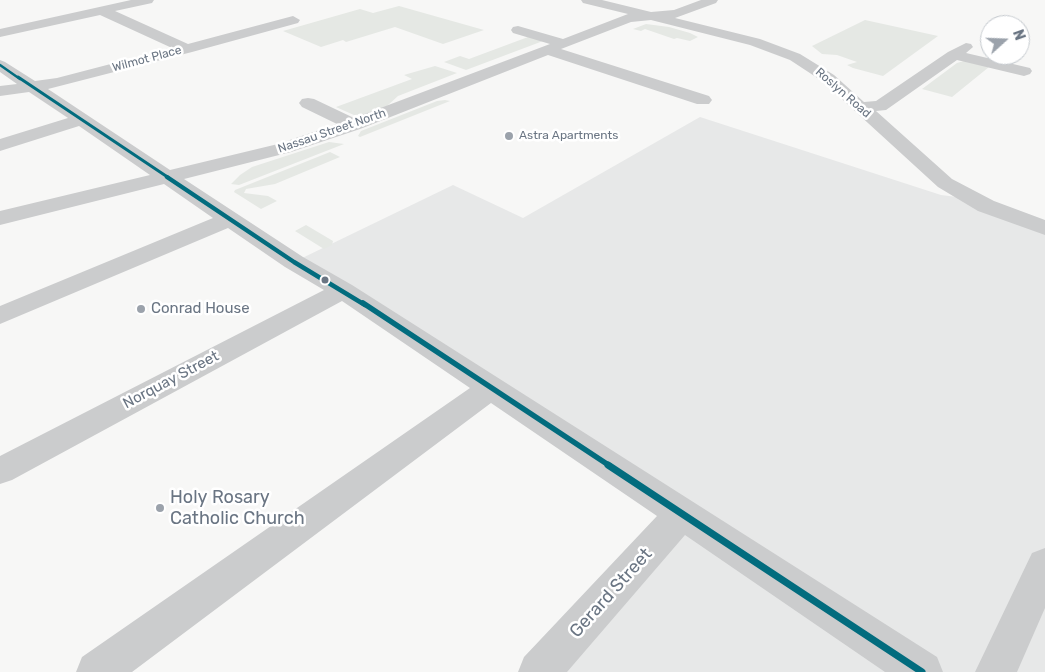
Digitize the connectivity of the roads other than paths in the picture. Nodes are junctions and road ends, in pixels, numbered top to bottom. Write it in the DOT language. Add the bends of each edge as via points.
graph roads {
  1 [pos="148,0"];
  2 [pos="587,0"];
  3 [pos="712,0"];
  4 [pos="101,10"];
  5 [pos="654,16"];
  6 [pos="293,20"];
  7 [pos="518,30"];
  8 [pos="0,33"];
  9 [pos="563,43"];
  10 [pos="187,49"];
  11 [pos="545,49"];
  12 [pos="0,65"];
  13 [pos="1024,71"];
  14 [pos="31,87"];
  15 [pos="0,91"];
  16 [pos="702,100"];
  17 [pos="308,103"];
  18 [pos="859,107"];
  19 [pos="81,120"];
  20 [pos="354,125"];
  21 [pos="0,145"];
  22 [pos="245,159"];
  23 [pos="167,177"];
  24 [pos="220,199"];
  25 [pos="0,218"];
  26 [pos="1045,228"];
  27 [pos="343,290"];
  28 [pos="0,316"];
  29 [pos="491,388"];
  30 [pos="0,471"];
  31 [pos="682,514"];
  32 [pos="1045,564"];
  33 [pos="97,672"];
  34 [pos="539,672"];
  35 [pos="922,672"];
  36 [pos="996,672"];
  1 -- 4 [label="street"];
  2 -- 5 [label="street, Roslyn Road"];
  3 -- 5 [label="street, Nassau Street North" via="676,14"];
  4 -- 8 [label="street"];
  4 -- 10 [label="street"];
  5 -- 9 [label="street, Nassau Street North" via="629,18"];
  5 -- 18 [label="street, Roslyn Road" via="755,42 795,57 828,78"];
  6 -- 10 [label="street, Wilmot Place"];
  7 -- 9 [label="street"];
  9 -- 11 [label="street, Nassau Street North"];
  10 -- 14 [label="street, Wilmot Place" via="58,83"];
  11 -- 16 [label="street"];
  11 -- 20 [label="street, Nassau Street North"];
  12 -- 14 [label="street"];
  13 -- 18 [label="street" via="960,51 880,106"];
  14 -- 15 [label="street, Wilmot Place"];
  14 -- 19 [label="street"];
  17 -- 20 [label="street"];
  18 -- 26 [label="street, Roslyn Road" via="933,174 957,190 1002,213"];
  19 -- 21 [label="street"];
  19 -- 23 [label="street"];
  20 -- 22 [label="street, Nassau Street North"];
  22 -- 23 [label="street, Nassau Street North"];
  22 -- 24 [label="street"];
  23 -- 24 [label="street"];
  23 -- 25 [label="street, Nassau Street North"];
  24 -- 27 [label="street" via="294,262"];
  24 -- 28 [label="street"];
  27 -- 29 [label="street"];
  27 -- 30 [label="street, Norquay Street"];
  29 -- 31 [label="street"];
  29 -- 33 [label="street"];
  31 -- 34 [label="street, Gerard Street"];
  31 -- 35 [label="street"];
  32 -- 36 [label="street"];
}
